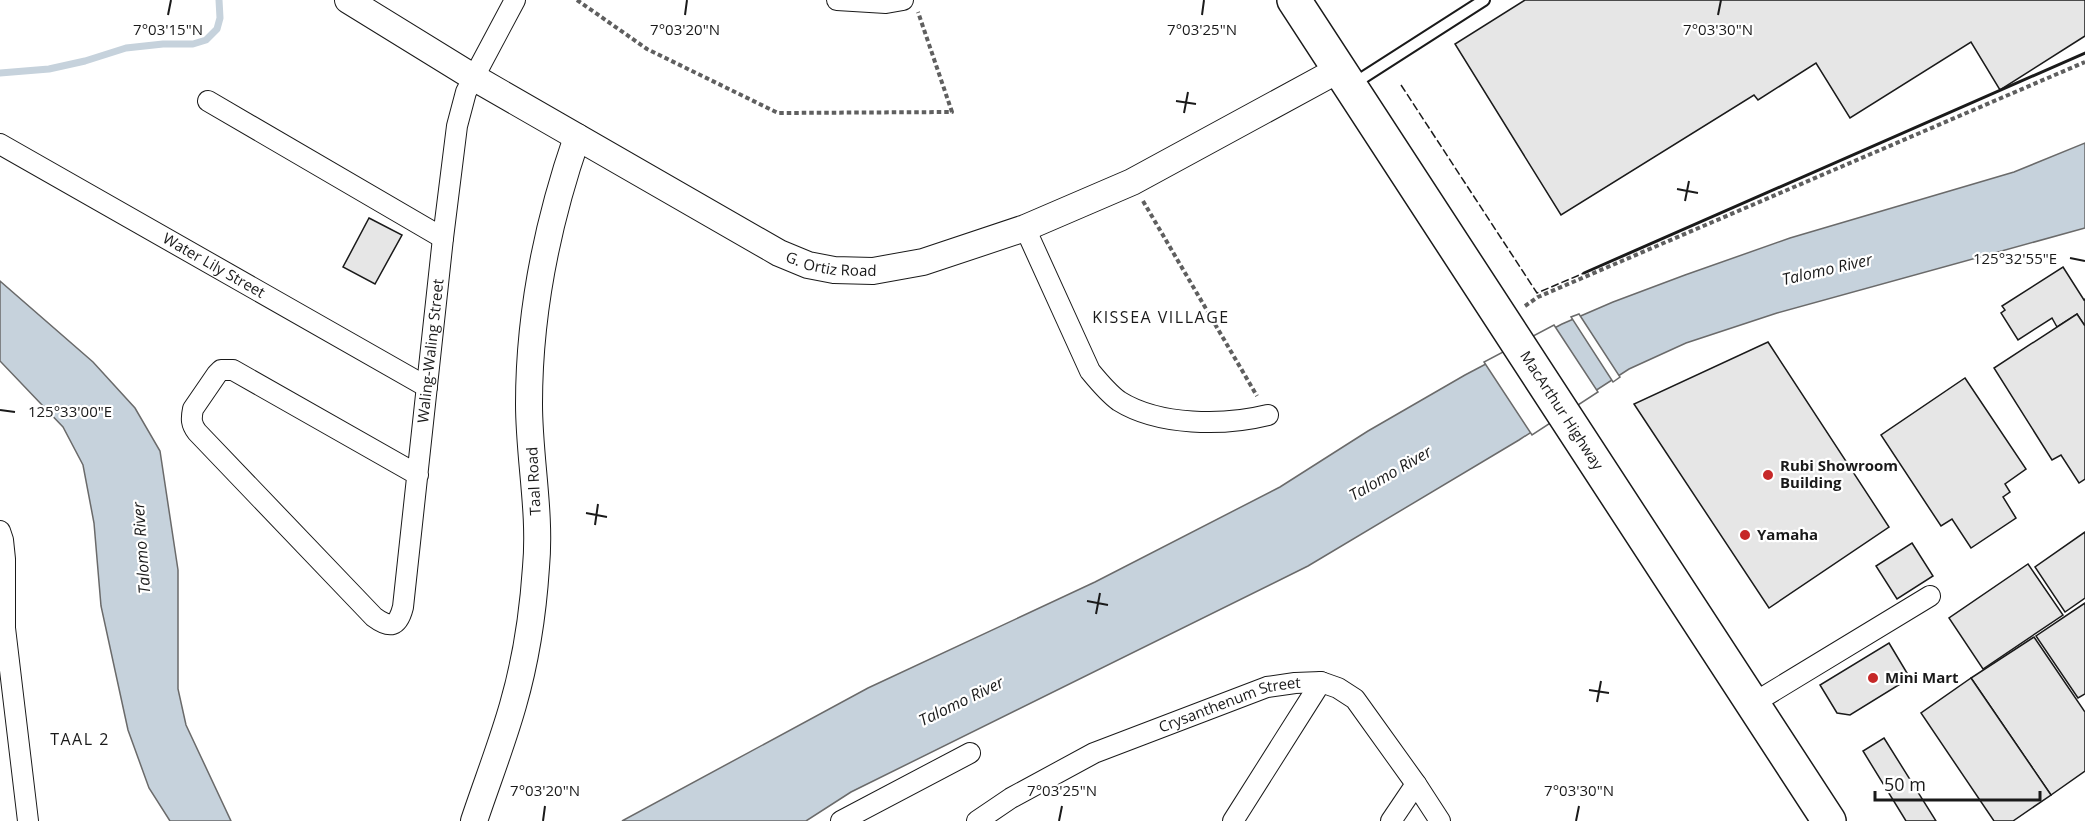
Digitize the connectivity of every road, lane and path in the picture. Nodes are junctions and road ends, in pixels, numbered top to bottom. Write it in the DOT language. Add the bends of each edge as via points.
graph roads {
  1 [pos="348,0"];
  2 [pos="515,0"];
  3 [pos="577,0"];
  4 [pos="837,0"];
  5 [pos="1294,0"];
  6 [pos="1484,0"];
  7 [pos="910,6"];
  8 [pos="2085,62"];
  9 [pos="473,77"];
  10 [pos="1343,78"];
  11 [pos="208,101"];
  12 [pos="577,137"];
  13 [pos="0,144"];
  14 [pos="1132,182"];
  15 [pos="1025,228"];
  16 [pos="443,238"];
  17 [pos="1505,322"];
  18 [pos="427,387"];
  19 [pos="1268,415"];
  20 [pos="418,475"];
  21 [pos="0,531"];
  22 [pos="1930,596"];
  23 [pos="3,627"];
  24 [pos="1321,682"];
  25 [pos="1752,704"];
  26 [pos="970,753"];
  27 [pos="1416,784"];
  28 [pos="28,821"];
  29 [pos="474,821"];
  30 [pos="841,821"];
  31 [pos="977,821"];
  32 [pos="1233,821"];
  33 [pos="1391,821"];
  34 [pos="1440,821"];
  35 [pos="1829,821"];
  1 -- 9 [label="street, G. Ortiz Road"];
  2 -- 9 [label="street, Waling-Waling Street"];
  3 -- 7 [label="path" via="647,49 778,113 952,112"];
  4 -- 7 [label="street"];
  5 -- 10 [label="highway, MacArthur Highway"];
  6 -- 10 [label="lane"];
  8 -- 17 [label="path" via="1538,297"];
  9 -- 12 [label="street, G. Ortiz Road"];
  9 -- 16 [label="street, Waling-Waling Street" via="457,126"];
  10 -- 14 [label="street, G. Ortiz Road"];
  10 -- 17 [label="highway, MacArthur Highway"];
  11 -- 16 [label="street"];
  12 -- 15 [label="street, G. Ortiz Road" via="779,253 817,267 873,271 923,262"];
  12 -- 29 [label="street, Taal Road" via="558,191 534,306 528,406 537,564 529,637 513,705"];
  13 -- 18 [label="street, Water Lily Street"];
  14 -- 15 [label="street, G. Ortiz Road"];
  14 -- 19 [label="path"];
  15 -- 19 [label="street" via="1090,371 1120,401 1142,411 1193,422 1247,421"];
  16 -- 18 [label="street, Waling-Waling Street"];
  17 -- 25 [label="highway, MacArthur Highway"];
  18 -- 20 [label="street, Waling-Waling Street"];
  20 -- 20 [label="street, Waling-Waling Street" via="403,608 394,624 381,622 197,432 192,416 217,374 233,370"];
  21 -- 23 [label="street" via="5,558"];
  22 -- 25 [label="street"];
  23 -- 28 [label="street"];
  24 -- 27 [label="street, Crysanthenum Street" via="1354,699"];
  24 -- 31 [label="street, Crysanthenum Street" via="1267,687 1094,753"];
  24 -- 32 [label="street"];
  25 -- 35 [label="highway, MacArthur Highway"];
  26 -- 30 [label="street"];
  27 -- 33 [label="street"];
  27 -- 34 [label="street, Crysanthenum Street"];
}
